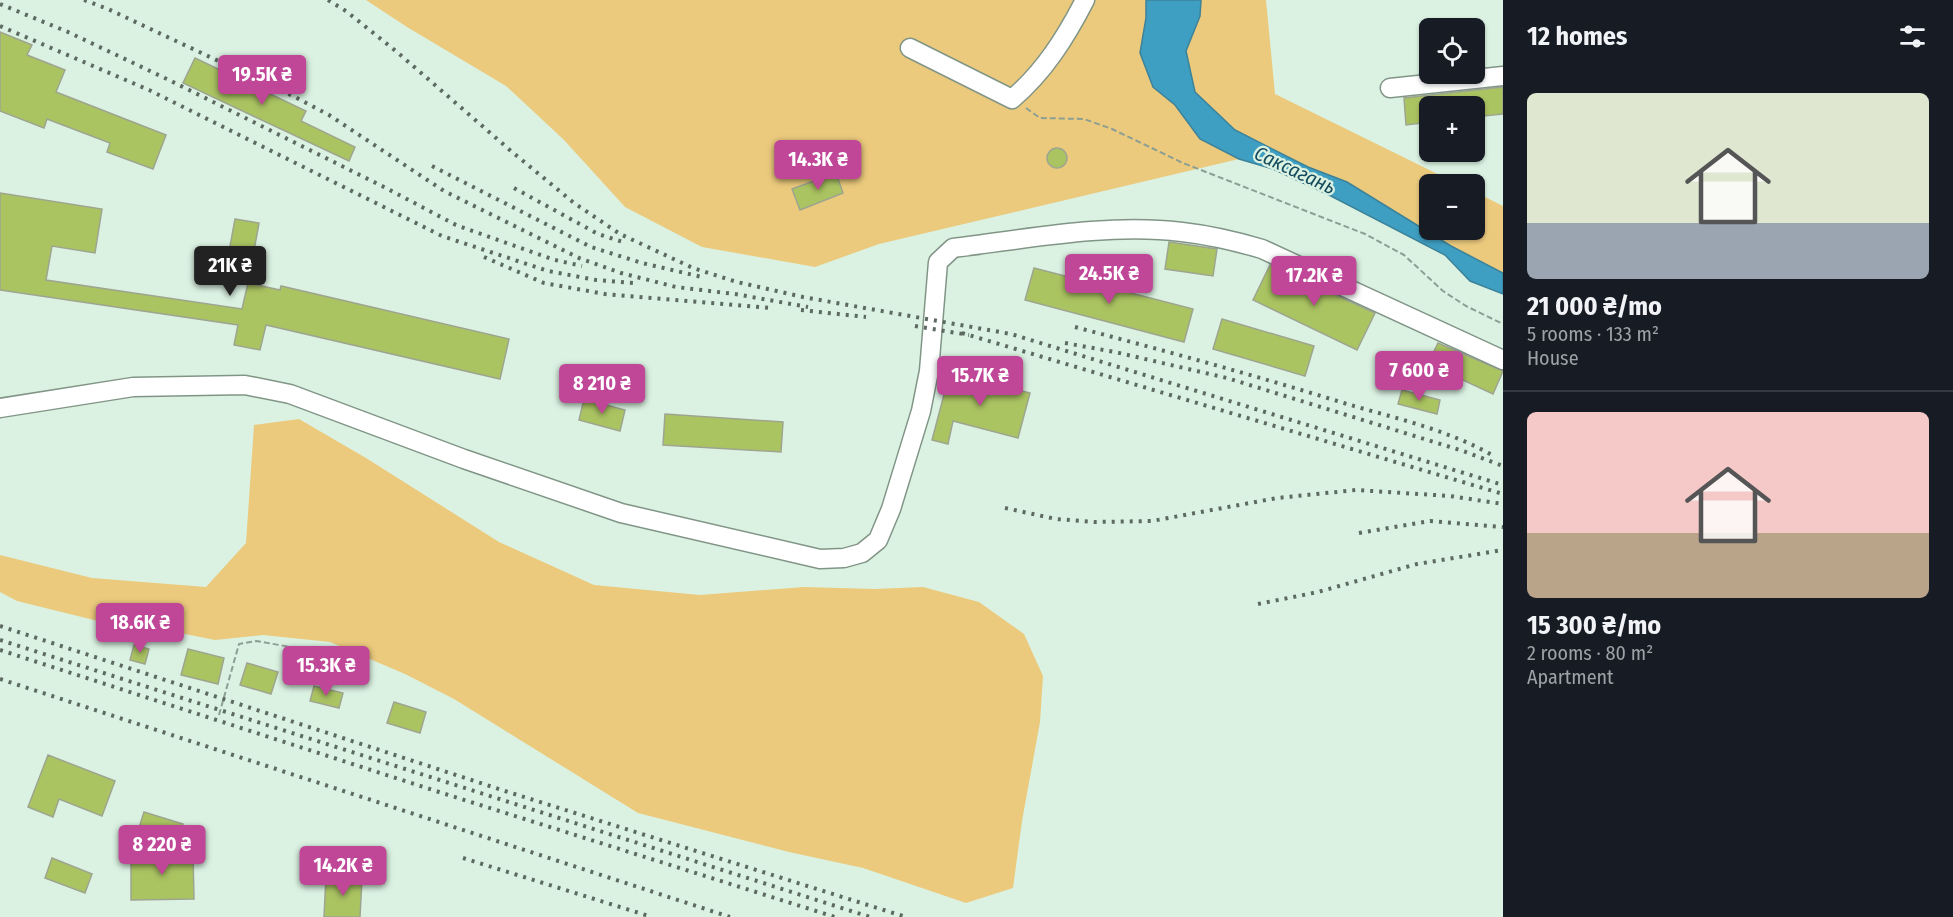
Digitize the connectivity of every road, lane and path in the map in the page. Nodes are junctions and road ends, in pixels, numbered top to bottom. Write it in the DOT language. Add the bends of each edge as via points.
graph roads {
  1 [pos="1085,0"];
  2 [pos="910,48"];
  3 [pos="1503,76"];
  4 [pos="1390,88"];
  5 [pos="1017,95"];
  6 [pos="1503,324"];
  7 [pos="1503,360"];
  8 [pos="0,408"];
  9 [pos="291,647"];
  10 [pos="219,715"];
  1 -- 5 [label="street" via="1064,40"];
  2 -- 5 [label="street" via="1012,99"];
  3 -- 4 [label="street"];
  5 -- 6 [label="path" via="1040,118 1084,119 1183,163 1365,234 1404,255 1443,291 1466,306"];
  7 -- 8 [label="street" via="1262,249 1224,238 1180,231 1094,232 953,248 938,262 929,371 921,411 878,540 862,553 820,559 621,513 290,394 245,385 133,387"];
  9 -- 10 [label="path" via="256,641 239,644"];
}
